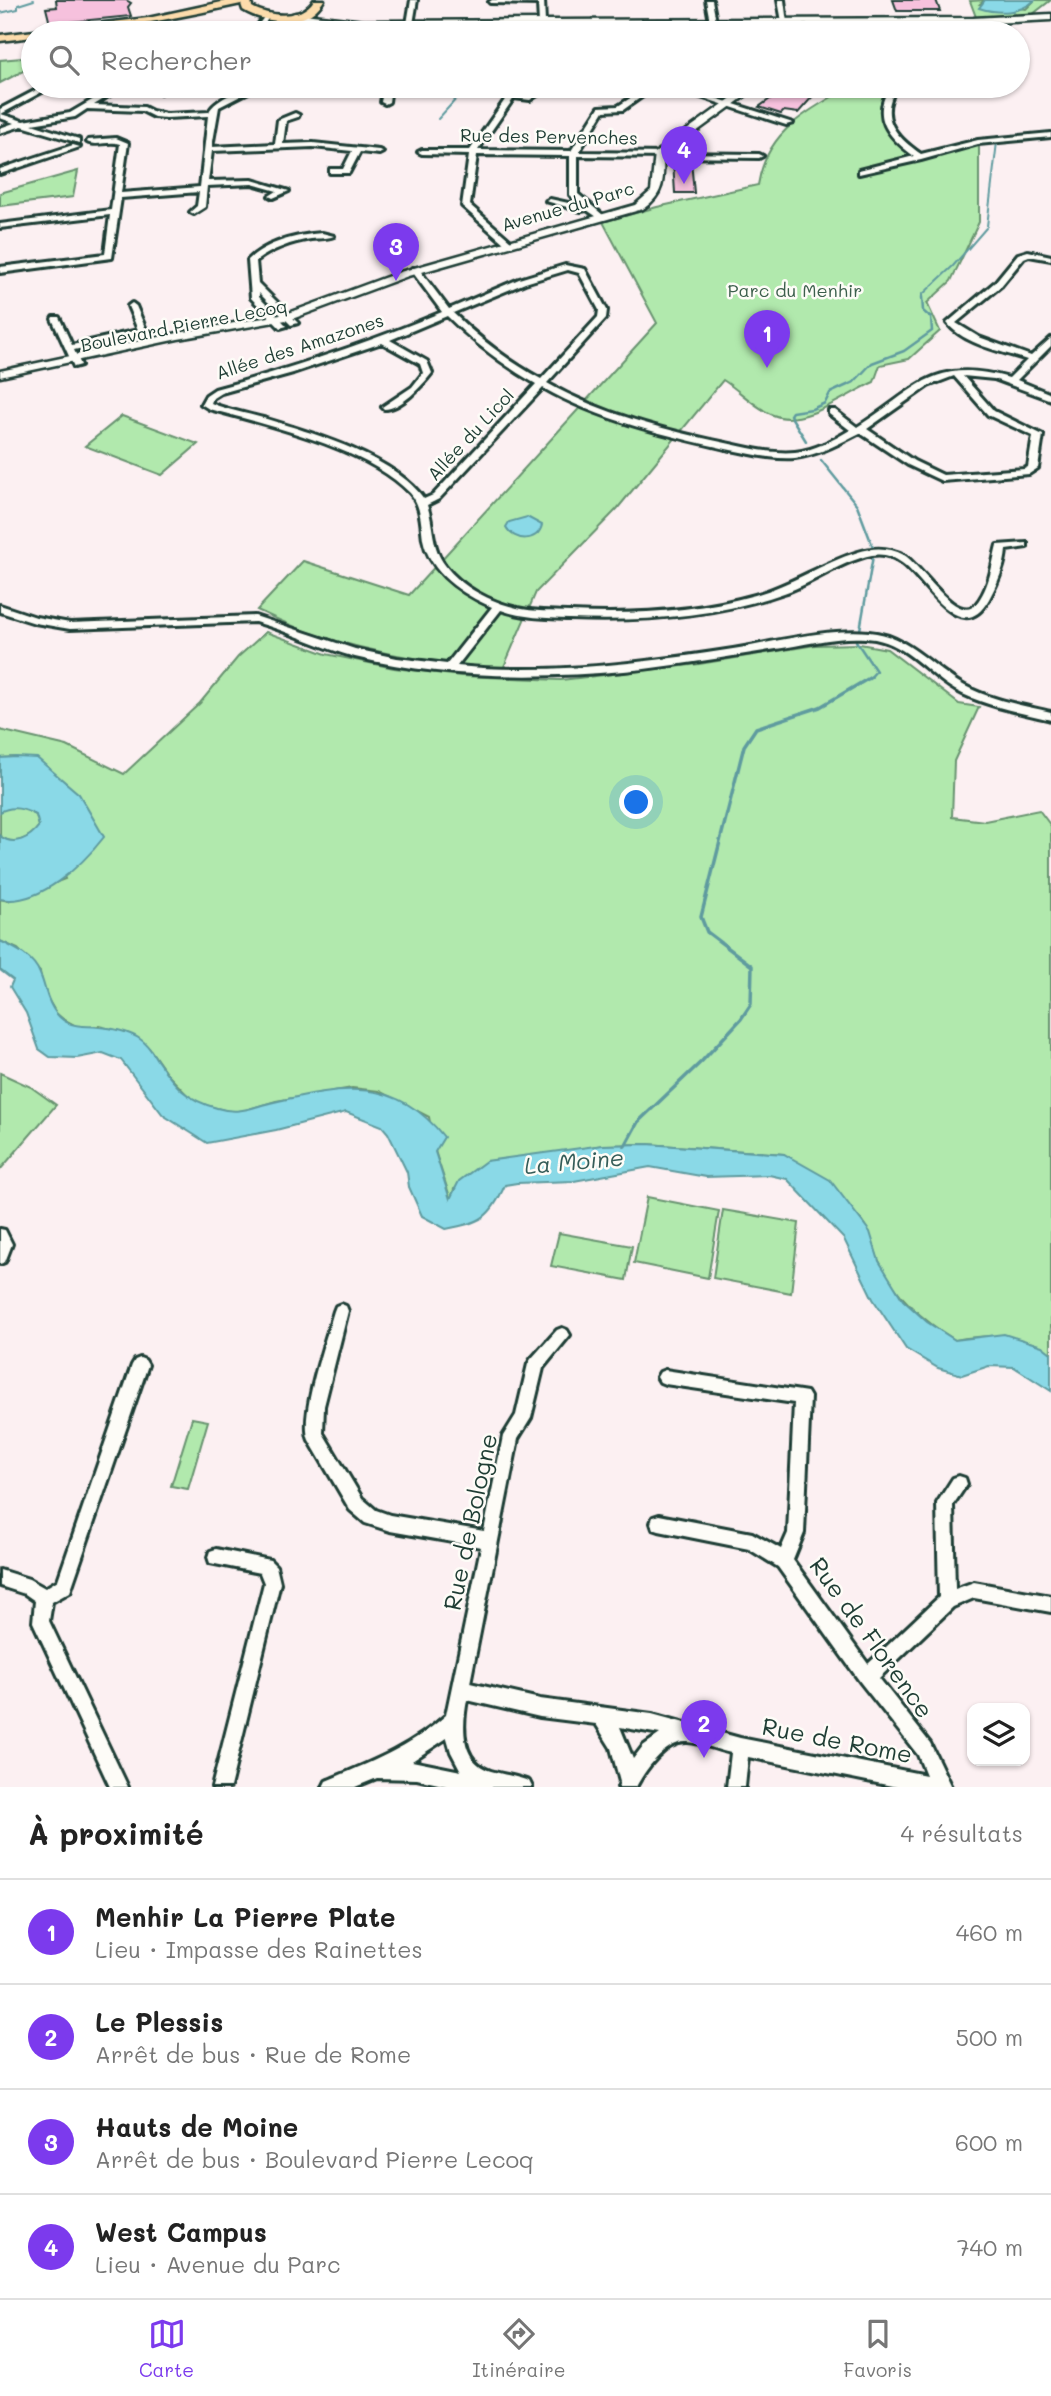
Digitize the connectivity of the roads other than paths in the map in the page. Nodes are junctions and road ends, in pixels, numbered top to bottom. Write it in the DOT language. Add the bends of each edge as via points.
graph roads {
  1 [pos="414,0"];
  2 [pos="709,0"];
  3 [pos="781,0"];
  4 [pos="541,1"];
  5 [pos="492,2"];
  6 [pos="318,3"];
  7 [pos="248,4"];
  8 [pos="295,16"];
  9 [pos="266,17"];
  10 [pos="1051,18"];
  11 [pos="148,21"];
  12 [pos="165,21"];
  13 [pos="263,21"];
  14 [pos="338,21"];
  15 [pos="396,21"];
  16 [pos="411,21"];
  17 [pos="542,21"];
  18 [pos="713,21"];
  19 [pos="785,21"];
  20 [pos="911,21"];
  21 [pos="21,38"];
  22 [pos="0,41"];
  23 [pos="28,98"];
  24 [pos="100,98"];
  25 [pos="231,98"];
  26 [pos="386,98"];
  27 [pos="511,98"];
  28 [pos="635,98"];
  29 [pos="710,98"];
  30 [pos="737,98"];
  31 [pos="886,98"];
  32 [pos="386,102"];
  33 [pos="729,104"];
  34 [pos="85,107"];
  35 [pos="0,114"];
  36 [pos="211,114"];
  37 [pos="295,116"];
  38 [pos="789,123"];
  39 [pos="19,124"];
  40 [pos="0,131"];
  41 [pos="1051,135"];
  42 [pos="91,142"];
  43 [pos="76,144"];
  44 [pos="279,146"];
  45 [pos="208,149"];
  46 [pos="357,150"];
  47 [pos="379,152"];
  48 [pos="422,152"];
  49 [pos="473,153"];
  50 [pos="574,153"];
  51 [pos="658,155"];
  52 [pos="759,156"];
  53 [pos="921,158"];
  54 [pos="332,171"];
  55 [pos="0,172"];
  56 [pos="862,172"];
  57 [pos="202,187"];
  58 [pos="574,195"];
  59 [pos="117,196"];
  60 [pos="273,196"];
  61 [pos="551,201"];
  62 [pos="588,207"];
  63 [pos="115,212"];
  64 [pos="194,212"];
  65 [pos="600,218"];
  66 [pos="0,226"];
  67 [pos="330,236"];
  68 [pos="508,242"];
  69 [pos="109,256"];
  70 [pos="1051,258"];
  71 [pos="0,270"];
  72 [pos="415,270"];
  73 [pos="253,283"];
  74 [pos="132,306"];
  75 [pos="447,312"];
  76 [pos="56,319"];
  77 [pos="285,321"];
  78 [pos="383,340"];
  79 [pos="1051,341"];
  80 [pos="74,357"];
  81 [pos="1033,359"];
  82 [pos="957,373"];
  83 [pos="0,374"];
  84 [pos="1011,381"];
  85 [pos="0,382"];
  86 [pos="540,383"];
  87 [pos="1051,397"];
  88 [pos="387,407"];
  89 [pos="832,412"];
  90 [pos="859,430"];
  91 [pos="422,503"];
  92 [pos="1023,545"];
  93 [pos="499,606"];
  94 [pos="0,608"];
  95 [pos="449,669"];
  96 [pos="1051,716"];
  97 [pos="0,1235"];
  98 [pos="0,1257"];
  99 [pos="341,1311"];
  100 [pos="562,1335"];
  101 [pos="141,1365"];
  102 [pos="665,1377"];
  103 [pos="958,1484"];
  104 [pos="659,1523"];
  105 [pos="488,1540"];
  106 [pos="216,1557"];
  107 [pos="784,1561"];
  108 [pos="0,1578"];
  109 [pos="44,1597"];
  110 [pos="947,1601"];
  111 [pos="1051,1604"];
  112 [pos="866,1677"];
  113 [pos="462,1690"];
  114 [pos="600,1715"];
  115 [pos="454,1720"];
  116 [pos="686,1732"];
  117 [pos="740,1747"];
  118 [pos="376,1770"];
  119 [pos="485,1780"];
  120 [pos="628,1785"];
  121 [pos="119,1787"];
  122 [pos="221,1787"];
  123 [pos="332,1787"];
  124 [pos="523,1787"];
  125 [pos="736,1787"];
  126 [pos="941,1787"];
  1 -- 16 [label="street"];
  2 -- 18 [label="street"];
  3 -- 19 [label="street"];
  4 -- 5 [label="street"];
  4 -- 17 [label="street"];
  6 -- 8 [label="main road"];
  6 -- 15 [label="street" via="328,15"];
  7 -- 9 [label="main road"];
  7 -- 11 [label="main road"];
  7 -- 12 [label="main road"];
  8 -- 9 [label="main road"];
  8 -- 14 [label="street"];
  9 -- 13 [label="street"];
  10 -- 20 [label="street"];
  21 -- 22 [label="main road"];
  23 -- 35 [label="street"];
  24 -- 34 [label="street"];
  25 -- 36 [label="street" via="216,105"];
  26 -- 32 [label="street"];
  27 -- 49 [label="street"];
  28 -- 50 [label="street" via="620,108 601,110"];
  29 -- 33 [label="street"];
  30 -- 33 [label="street"];
  31 -- 53 [label="street" via="884,118 893,134"];
  33 -- 38 [label="street"];
  33 -- 51 [label="street"];
  34 -- 36 [label="street" via="144,109 159,116"];
  34 -- 39 [label="street" via="54,120"];
  35 -- 39 [label="street"];
  36 -- 45 [label="street"];
  37 -- 44 [label="street" via="282,120"];
  39 -- 40 [label="street"];
  39 -- 43 [label="street"];
  41 -- 53 [label="street" via="978,142"];
  42 -- 43 [label="street" via="86,147"];
  42 -- 59 [label="street" via="116,140 124,144"];
  43 -- 55 [label="street"];
  44 -- 45 [label="street"];
  44 -- 46 [label="street"];
  45 -- 57 [label="street"];
  46 -- 47 [label="street"];
  46 -- 54 [label="street" via="346,171"];
  48 -- 49 [label="street, Rue des Pervenches"];
  49 -- 50 [label="street, Rue des Pervenches"];
  49 -- 68 [label="street" via="466,206"];
  50 -- 51 [label="street, Rue des Pervenches"];
  50 -- 58 [label="street"];
  51 -- 52 [label="street, Rue des Pervenches"];
  51 -- 65 [label="street, Avenue du Parc" via="656,194 639,207"];
  53 -- 56 [label="street"];
  57 -- 59 [label="street"];
  57 -- 60 [label="street" via="252,182 285,191"];
  57 -- 64 [label="street" via="201,207"];
  58 -- 62 [label="street"];
  59 -- 63 [label="street"];
  61 -- 62 [label="street"];
  62 -- 65 [label="street"];
  63 -- 66 [label="street"];
  63 -- 69 [label="street"];
  65 -- 68 [label="street, Avenue du Parc"];
  67 -- 73 [label="street" via="320,234 260,253 252,260"];
  68 -- 72 [label="street, Avenue du Parc"];
  69 -- 71 [label="street"];
  70 -- 81 [label="street" via="1021,256 998,284 951,323 984,342"];
  72 -- 75 [label="street"];
  72 -- 77 [label="street, Boulevard Pierre Lecoq" via="367,288 352,302"];
  73 -- 77 [label="street" via="254,298"];
  74 -- 80 [label="street" via="143,332"];
  75 -- 78 [label="street, Allée des Amazones"];
  75 -- 86 [label="street" via="481,344"];
  75 -- 86 [label="street, Allée des Amazones" via="543,274 568,267 582,271 603,310 602,318"];
  76 -- 80 [label="street"];
  77 -- 80 [label="street, Boulevard Pierre Lecoq"];
  78 -- 88 [label="street" via="424,363 428,373 415,389"];
  78 -- 91 [label="street, Allée des Amazones" via="218,391 206,404 285,428 378,466 405,483"];
  79 -- 81 [label="street"];
  80 -- 83 [label="street, Boulevard Pierre Lecoq"];
  80 -- 85 [label="street, Boulevard Pierre Lecoq"];
  81 -- 84 [label="street"];
  82 -- 84 [label="street"];
  82 -- 90 [label="street" via="922,384"];
  82 -- 90 [label="street" via="991,413 1038,435 1033,468 942,478"];
  84 -- 87 [label="street"];
  86 -- 90 [label="street" via="642,424 748,449 805,454"];
  86 -- 91 [label="street, Allée du Licol" via="436,497"];
  89 -- 90 [label="street"];
  91 -- 93 [label="street" via="429,543 439,565 460,586"];
  92 -- 93 [label="street" via="1001,547 1002,559 984,601 968,612 942,603 905,560 878,551 858,555 781,590 679,612 591,617"];
  93 -- 95 [label="street"];
  94 -- 95 [label="street" via="71,626 255,619 355,653"];
  95 -- 96 [label="street" via="518,673 638,665 864,634 907,648 946,680 969,692"];
  97 -- 98 [label="street" via="5,1244"];
  99 -- 105 [label="street" via="316,1406 315,1435 349,1494 371,1517"];
  100 -- 105 [label="street, Rue de Bologne" via="536,1364 523,1418 511,1436"];
  101 -- 109 [label="street" via="64,1586"];
  102 -- 107 [label="street" via="802,1396 796,1533"];
  103 -- 110 [label="street" via="945,1503"];
  104 -- 107 [label="street, Rue de Florence" via="752,1542"];
  105 -- 113 [label="street, Rue de Bologne"];
  106 -- 122 [label="street" via="264,1566 272,1583"];
  107 -- 112 [label="street, Rue de Florence"];
  108 -- 109 [label="street"];
  109 -- 121 [label="street" via="41,1622"];
  110 -- 111 [label="street" via="974,1590"];
  110 -- 112 [label="street"];
  112 -- 126 [label="street, Rue de Florence" via="923,1749"];
  113 -- 114 [label="street" via="540,1708"];
  113 -- 115 [label="street, Rue de Bologne"];
  114 -- 116 [label="street, Rue de Rome"];
  114 -- 120 [label="street" via="622,1749"];
  115 -- 118 [label="street" via="429,1744"];
  115 -- 119 [label="street" via="461,1760"];
  116 -- 117 [label="street, Rue de Rome"];
  116 -- 120 [label="street" via="658,1743"];
  117 -- 125 [label="street"];
  117 -- 126 [label="street, Rue de Rome"];
  118 -- 119 [label="street" via="417,1770 459,1780"];
  118 -- 123 [label="street"];
  119 -- 124 [label="street"];
}
